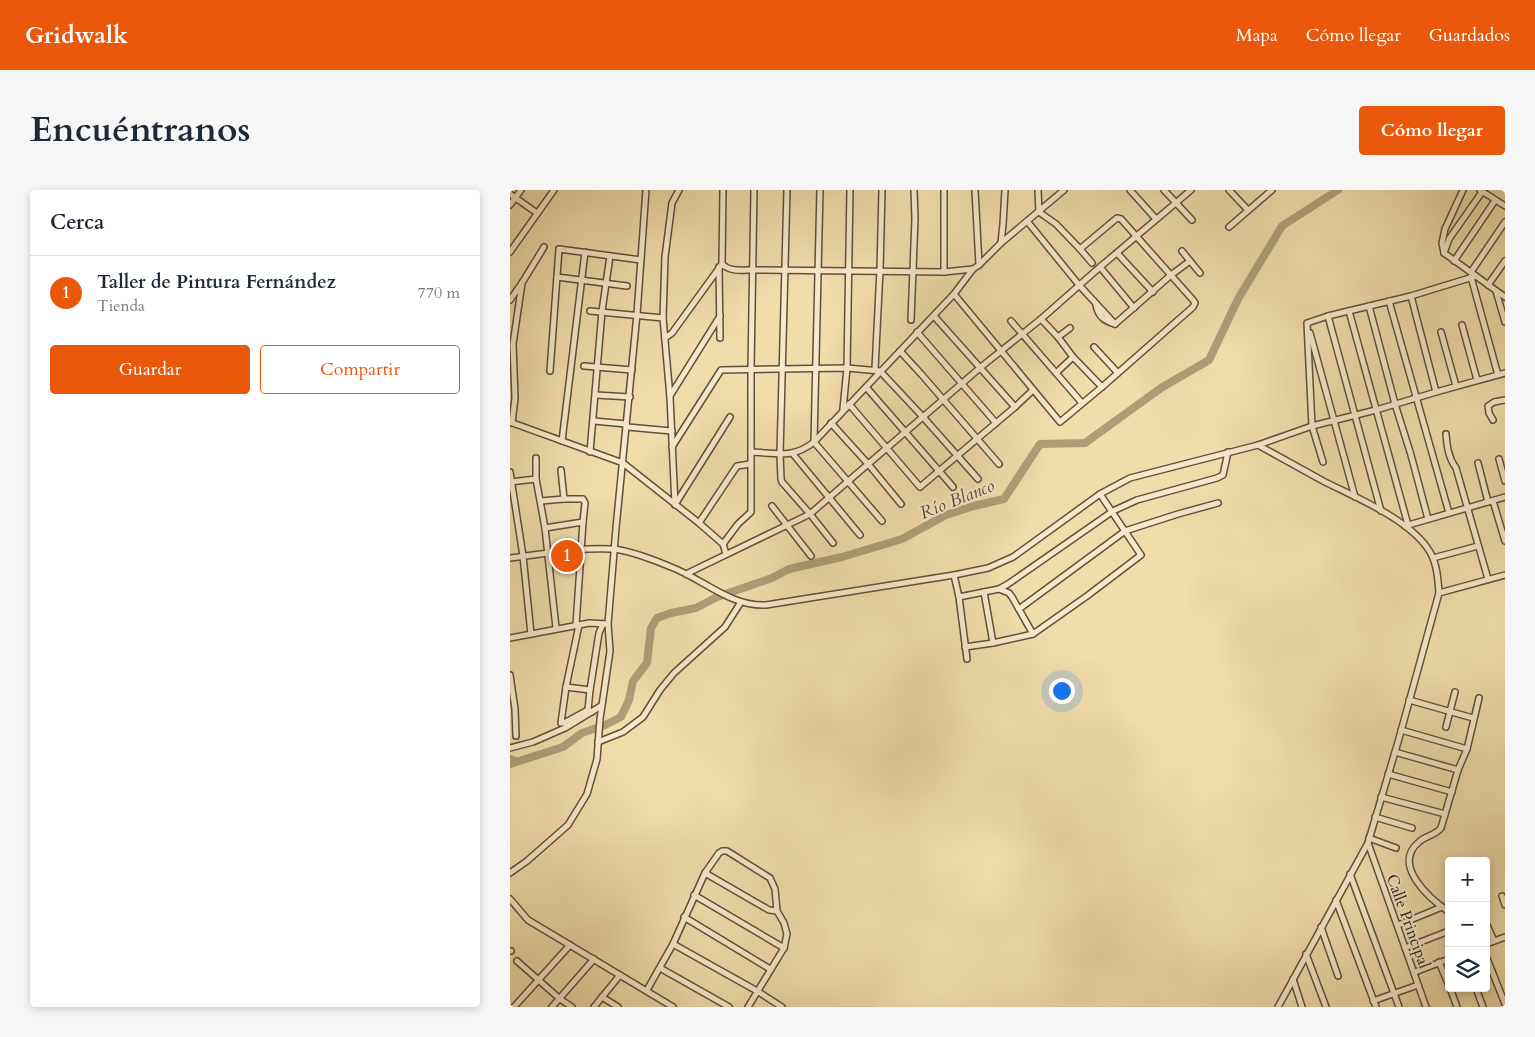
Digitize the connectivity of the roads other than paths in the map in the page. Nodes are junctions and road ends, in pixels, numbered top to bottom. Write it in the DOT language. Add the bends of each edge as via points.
graph roads {
  1 [pos="521,190"];
  2 [pos="554,190"];
  3 [pos="646,190"];
  4 [pos="679,190"];
  5 [pos="723,190"];
  6 [pos="754,190"];
  7 [pos="787,190"];
  8 [pos="820,190"];
  9 [pos="850,190"];
  10 [pos="882,190"];
  11 [pos="914,190"];
  12 [pos="944,190"];
  13 [pos="975,190"];
  14 [pos="1005,190"];
  15 [pos="1038,190"];
  16 [pos="1064,190"];
  17 [pos="1130,190"];
  18 [pos="1164,190"];
  19 [pos="1191,190"];
  20 [pos="1229,190"];
  21 [pos="1272,190"];
  22 [pos="1455,190"];
  23 [pos="1463,190"];
  24 [pos="1481,191"];
  25 [pos="1491,192"];
  26 [pos="510,194"];
  27 [pos="515,198"];
  28 [pos="1459,198"];
  29 [pos="1175,202"];
  30 [pos="1494,202"];
  31 [pos="510,205"];
  32 [pos="1505,206"];
  33 [pos="1248,210"];
  34 [pos="1039,212"];
  35 [pos="537,214"];
  36 [pos="1156,219"];
  37 [pos="1192,220"];
  38 [pos="1027,221"];
  39 [pos="1505,222"];
  40 [pos="1229,227"];
  41 [pos="1002,231"];
  42 [pos="1009,236"];
  43 [pos="1136,236"];
  44 [pos="1000,243"];
  45 [pos="544,247"];
  46 [pos="1080,249"];
  47 [pos="1182,251"];
  48 [pos="510,252"];
  49 [pos="585,252"];
  50 [pos="1117,253"];
  51 [pos="1444,253"];
  52 [pos="610,256"];
  53 [pos="641,260"];
  54 [pos="1190,260"];
  55 [pos="1454,260"];
  56 [pos="1505,261"];
  57 [pos="1092,263"];
  58 [pos="721,265"];
  59 [pos="979,265"];
  60 [pos="1100,267"];
  61 [pos="973,269"];
  62 [pos="753,270"];
  63 [pos="785,270"];
  64 [pos="818,270"];
  65 [pos="850,270"];
  66 [pos="880,270"];
  67 [pos="912,271"];
  68 [pos="944,272"];
  69 [pos="1200,273"];
  70 [pos="1171,275"];
  71 [pos="1473,275"];
  72 [pos="558,277"];
  73 [pos="582,280"];
  74 [pos="522,283"];
  75 [pos="605,283"];
  76 [pos="1079,285"];
  77 [pos="1488,285"];
  78 [pos="627,286"];
  79 [pos="1496,291"];
  80 [pos="1153,292"];
  81 [pos="954,294"];
  82 [pos="1411,296"];
  83 [pos="1505,296"];
  84 [pos="510,300"];
  85 [pos="1389,301"];
  86 [pos="1369,306"];
  87 [pos="1134,308"];
  88 [pos="590,311"];
  89 [pos="602,311"];
  90 [pos="1350,311"];
  91 [pos="637,314"];
  92 [pos="720,316"];
  93 [pos="934,316"];
  94 [pos="1328,316"];
  95 [pos="663,318"];
  96 [pos="1041,319"];
  97 [pos="911,320"];
  98 [pos="1011,320"];
  99 [pos="1505,322"];
  100 [pos="1308,323"];
  101 [pos="1462,325"];
  102 [pos="1070,328"];
  103 [pos="917,332"];
  104 [pos="1441,332"];
  105 [pos="1023,333"];
  106 [pos="1058,337"];
  107 [pos="665,338"];
  108 [pos="720,338"];
  109 [pos="1094,347"];
  110 [pos="900,351"];
  111 [pos="1001,352"];
  112 [pos="1073,357"];
  113 [pos="584,366"];
  114 [pos="597,367"];
  115 [pos="751,368"];
  116 [pos="782,368"];
  117 [pos="847,368"];
  118 [pos="981,368"];
  119 [pos="815,369"];
  120 [pos="632,370"];
  121 [pos="878,370"];
  122 [pos="550,371"];
  123 [pos="1056,373"];
  124 [pos="1118,373"];
  125 [pos="1505,373"];
  126 [pos="1498,374"];
  127 [pos="1477,380"];
  128 [pos="962,384"];
  129 [pos="1456,386"];
  130 [pos="866,387"];
  131 [pos="1102,387"];
  132 [pos="1033,390"];
  133 [pos="1436,392"];
  134 [pos="596,396"];
  135 [pos="630,397"];
  136 [pos="670,397"];
  137 [pos="1416,398"];
  138 [pos="944,400"];
  139 [pos="1505,400"];
  140 [pos="1082,403"];
  141 [pos="849,404"];
  142 [pos="1395,404"];
  143 [pos="1015,407"];
  144 [pos="843,410"];
  145 [pos="1376,410"];
  146 [pos="1354,416"];
  147 [pos="730,417"];
  148 [pos="923,417"];
  149 [pos="594,420"];
  150 [pos="1493,420"];
  151 [pos="1333,421"];
  152 [pos="511,423"];
  153 [pos="831,423"];
  154 [pos="996,423"];
  155 [pos="627,426"];
  156 [pos="1312,426"];
  157 [pos="672,431"];
  158 [pos="906,432"];
  159 [pos="1446,434"];
  160 [pos="977,439"];
  161 [pos="562,442"];
  162 [pos="814,442"];
  163 [pos="1258,444"];
  164 [pos="672,447"];
  165 [pos="888,448"];
  166 [pos="590,452"];
  167 [pos="751,452"];
  168 [pos="1228,452"];
  169 [pos="780,454"];
  170 [pos="794,454"];
  171 [pos="957,455"];
  172 [pos="536,458"];
  173 [pos="1499,459"];
  174 [pos="1324,462"];
  175 [pos="1478,462"];
  176 [pos="623,463"];
  177 [pos="750,464"];
  178 [pos="999,464"];
  179 [pos="869,465"];
  180 [pos="560,470"];
  181 [pos="938,471"];
  182 [pos="510,472"];
  183 [pos="978,478"];
  184 [pos="536,479"];
  185 [pos="849,481"];
  186 [pos="1505,481"];
  187 [pos="511,482"];
  188 [pos="953,487"];
  189 [pos="1100,494"];
  190 [pos="1354,497"];
  191 [pos="1505,497"];
  192 [pos="829,498"];
  193 [pos="564,499"];
  194 [pos="540,501"];
  195 [pos="1491,502"];
  196 [pos="1218,503"];
  197 [pos="675,504"];
  198 [pos="901,504"];
  199 [pos="772,506"];
  200 [pos="1468,508"];
  201 [pos="1113,511"];
  202 [pos="1381,511"];
  203 [pos="1450,513"];
  204 [pos="810,514"];
  205 [pos="1428,519"];
  206 [pos="882,521"];
  207 [pos="583,522"];
  208 [pos="699,523"];
  209 [pos="788,526"];
  210 [pos="1406,526"];
  211 [pos="545,528"];
  212 [pos="1125,531"];
  213 [pos="860,535"];
  214 [pos="1505,541"];
  215 [pos="833,543"];
  216 [pos="723,544"];
  217 [pos="1478,546"];
  218 [pos="615,549"];
  219 [pos="582,550"];
  220 [pos="548,553"];
  221 [pos="726,554"];
  222 [pos="523,556"];
  223 [pos="811,556"];
  224 [pos="510,558"];
  225 [pos="1432,558"];
  226 [pos="686,574"];
  227 [pos="954,575"];
  228 [pos="1505,575"];
  229 [pos="1488,579"];
  230 [pos="999,589"];
  231 [pos="984,592"];
  232 [pos="1439,593"];
  233 [pos="959,597"];
  234 [pos="741,602"];
  235 [pos="1020,609"];
  236 [pos="606,624"];
  237 [pos="578,625"];
  238 [pos="556,628"];
  239 [pos="531,634"];
  240 [pos="1033,634"];
  241 [pos="510,638"];
  242 [pos="993,644"];
  243 [pos="965,647"];
  244 [pos="967,659"];
  245 [pos="510,675"];
  246 [pos="566,686"];
  247 [pos="590,690"];
  248 [pos="1455,692"];
  249 [pos="1479,698"];
  250 [pos="1409,700"];
  251 [pos="602,706"];
  252 [pos="590,711"];
  253 [pos="1450,712"];
  254 [pos="1473,718"];
  255 [pos="1446,727"];
  256 [pos="1402,730"];
  257 [pos="516,736"];
  258 [pos="598,740"];
  259 [pos="510,748"];
  260 [pos="1467,749"];
  261 [pos="1395,752"];
  262 [pos="1458,770"];
  263 [pos="1388,774"];
  264 [pos="1452,792"];
  265 [pos="1381,797"];
  266 [pos="1445,814"];
  267 [pos="1375,817"];
  268 [pos="1412,828"];
  269 [pos="1369,840"];
  270 [pos="1396,848"];
  271 [pos="510,872"];
  272 [pos="705,873"];
  273 [pos="1350,874"];
  274 [pos="694,895"];
  275 [pos="1502,896"];
  276 [pos="510,899"];
  277 [pos="1336,900"];
  278 [pos="1505,905"];
  279 [pos="1442,907"];
  280 [pos="1445,909"];
  281 [pos="778,911"];
  282 [pos="684,917"];
  283 [pos="1398,925"];
  284 [pos="1321,927"];
  285 [pos="1445,932"];
  286 [pos="1490,932"];
  287 [pos="1505,938"];
  288 [pos="1494,941"];
  289 [pos="1490,942"];
  290 [pos="673,944"];
  291 [pos="570,945"];
  292 [pos="784,948"];
  293 [pos="1406,948"];
  294 [pos="1306,954"];
  295 [pos="594,959"];
  296 [pos="1445,960"];
  297 [pos="517,961"];
  298 [pos="1440,962"];
  299 [pos="1490,966"];
  300 [pos="660,968"];
  301 [pos="770,969"];
  302 [pos="1415,972"];
  303 [pos="620,975"];
  304 [pos="1338,976"];
  305 [pos="1445,976"];
  306 [pos="1293,979"];
  307 [pos="539,980"];
  308 [pos="1418,985"];
  309 [pos="647,990"];
  310 [pos="757,991"];
  311 [pos="1451,992"];
  312 [pos="1477,992"];
  313 [pos="1394,994"];
  314 [pos="602,997"];
  315 [pos="560,998"];
  316 [pos="1373,1001"];
  317 [pos="1505,1004"];
  318 [pos="1279,1006"];
  319 [pos="514,1007"];
  320 [pos="552,1007"];
  321 [pos="572,1007"];
  322 [pos="594,1007"];
  323 [pos="618,1007"];
  324 [pos="673,1007"];
  325 [pos="729,1007"];
  326 [pos="748,1007"];
  327 [pos="782,1007"];
  328 [pos="1302,1007"];
  329 [pos="1326,1007"];
  330 [pos="1376,1007"];
  331 [pos="1399,1007"];
  332 [pos="1426,1007"];
  333 [pos="1457,1007"];
  334 [pos="1482,1007"];
  1 -- 27 [label="street"];
  2 -- 35 [label="street"];
  3 -- 53 [label="street"];
  4 -- 95 [label="street" via="672,203 665,257"];
  5 -- 58 [label="street"];
  6 -- 62 [label="street"];
  7 -- 63 [label="street"];
  8 -- 64 [label="street"];
  9 -- 65 [label="street"];
  10 -- 66 [label="street"];
  11 -- 67 [label="street"];
  12 -- 68 [label="street"];
  13 -- 59 [label="street"];
  14 -- 41 [label="street"];
  15 -- 34 [label="street"];
  16 -- 34 [label="street"];
  17 -- 36 [label="street"];
  18 -- 29 [label="street"];
  19 -- 29 [label="street"];
  20 -- 33 [label="street"];
  21 -- 33 [label="street"];
  22 -- 28 [label="street"];
  23 -- 28 [label="street"];
  24 -- 25 [label="street"];
  24 -- 51 [label="street" via="1449,239"];
  25 -- 32 [label="street"];
  26 -- 27 [label="street"];
  27 -- 31 [label="street"];
  27 -- 35 [label="street"];
  28 -- 51 [label="street" via="1445,229"];
  29 -- 36 [label="street"];
  29 -- 37 [label="street"];
  30 -- 55 [label="street"];
  33 -- 40 [label="street"];
  34 -- 38 [label="street"];
  34 -- 46 [label="street"];
  35 -- 48 [label="street"];
  36 -- 43 [label="street"];
  38 -- 42 [label="street"];
  38 -- 76 [label="street"];
  39 -- 71 [label="street"];
  41 -- 42 [label="street"];
  41 -- 44 [label="street"];
  42 -- 44 [label="street"];
  43 -- 46 [label="street" via="1118,218"];
  43 -- 50 [label="street"];
  43 -- 70 [label="street"];
  44 -- 59 [label="street"];
  45 -- 74 [label="street"];
  46 -- 57 [label="street"];
  47 -- 54 [label="street"];
  49 -- 52 [label="street"];
  49 -- 72 [label="street" via="559,249"];
  49 -- 73 [label="street"];
  50 -- 60 [label="street"];
  50 -- 80 [label="street"];
  51 -- 55 [label="street"];
  52 -- 53 [label="street"];
  52 -- 75 [label="street"];
  53 -- 91 [label="street"];
  54 -- 69 [label="street"];
  54 -- 70 [label="street"];
  55 -- 71 [label="street"];
  56 -- 77 [label="street"];
  58 -- 62 [label="street" via="732,270"];
  58 -- 92 [label="street"];
  58 -- 107 [label="street" via="672,333"];
  59 -- 61 [label="street"];
  60 -- 76 [label="street"];
  60 -- 87 [label="street"];
  61 -- 68 [label="street"];
  61 -- 81 [label="street"];
  62 -- 63 [label="street"];
  62 -- 115 [label="street"];
  63 -- 64 [label="street"];
  63 -- 116 [label="street"];
  64 -- 65 [label="street"];
  64 -- 119 [label="street"];
  65 -- 66 [label="street"];
  65 -- 117 [label="street"];
  66 -- 67 [label="street"];
  66 -- 121 [label="street"];
  67 -- 68 [label="street"];
  67 -- 97 [label="street"];
  70 -- 80 [label="street"];
  70 -- 124 [label="street" via="1195,302 1193,307"];
  71 -- 77 [label="street"];
  71 -- 82 [label="street"];
  71 -- 126 [label="street"];
  72 -- 73 [label="street"];
  72 -- 122 [label="street"];
  73 -- 75 [label="street"];
  73 -- 161 [label="street"];
  74 -- 84 [label="street"];
  74 -- 152 [label="street" via="514,344 515,398"];
  75 -- 78 [label="street"];
  75 -- 89 [label="street"];
  76 -- 87 [label="street" via="1115,324"];
  76 -- 96 [label="street"];
  77 -- 79 [label="street"];
  79 -- 83 [label="street"];
  79 -- 99 [label="street"];
  80 -- 87 [label="street"];
  81 -- 93 [label="street"];
  81 -- 111 [label="street"];
  82 -- 85 [label="street"];
  82 -- 133 [label="street"];
  85 -- 86 [label="street"];
  85 -- 137 [label="street"];
  86 -- 90 [label="street"];
  86 -- 142 [label="street"];
  88 -- 89 [label="street"];
  89 -- 91 [label="street"];
  89 -- 114 [label="street"];
  90 -- 94 [label="street"];
  90 -- 145 [label="street"];
  91 -- 95 [label="street"];
  91 -- 120 [label="street"];
  92 -- 108 [label="street"];
  92 -- 136 [label="street"];
  93 -- 103 [label="street"];
  93 -- 118 [label="street"];
  94 -- 100 [label="street"];
  94 -- 146 [label="street"];
  95 -- 107 [label="street"];
  96 -- 105 [label="street"];
  96 -- 106 [label="street"];
  98 -- 105 [label="street"];
  100 -- 151 [label="street"];
  100 -- 156 [label="street"];
  101 -- 127 [label="street"];
  102 -- 106 [label="street"];
  103 -- 110 [label="street"];
  103 -- 128 [label="street"];
  104 -- 129 [label="street"];
  105 -- 111 [label="street"];
  105 -- 123 [label="street"];
  106 -- 112 [label="street"];
  107 -- 136 [label="street"];
  109 -- 124 [label="street"];
  110 -- 121 [label="street"];
  110 -- 138 [label="street"];
  111 -- 118 [label="street"];
  111 -- 132 [label="street"];
  112 -- 123 [label="street"];
  112 -- 131 [label="street"];
  113 -- 114 [label="street"];
  114 -- 120 [label="street"];
  114 -- 134 [label="street"];
  115 -- 116 [label="street"];
  115 -- 164 [label="street" via="721,370"];
  115 -- 167 [label="street"];
  116 -- 119 [label="street"];
  116 -- 169 [label="street"];
  117 -- 119 [label="street"];
  117 -- 121 [label="street"];
  117 -- 144 [label="street"];
  118 -- 128 [label="street"];
  118 -- 143 [label="street"];
  119 -- 162 [label="street"];
  120 -- 135 [label="street"];
  121 -- 130 [label="street"];
  121 -- 148 [label="street"];
  123 -- 140 [label="street"];
  124 -- 131 [label="street"];
  125 -- 126 [label="street"];
  126 -- 127 [label="street"];
  127 -- 129 [label="street"];
  128 -- 138 [label="street"];
  128 -- 154 [label="street"];
  129 -- 133 [label="street"];
  130 -- 141 [label="street"];
  130 -- 158 [label="street"];
  131 -- 140 [label="street"];
  132 -- 140 [label="street" via="1060,422"];
  132 -- 143 [label="street"];
  133 -- 137 [label="street"];
  134 -- 135 [label="street"];
  134 -- 149 [label="street"];
  135 -- 155 [label="street"];
  136 -- 157 [label="street"];
  137 -- 142 [label="street"];
  137 -- 203 [label="street"];
  138 -- 148 [label="street"];
  138 -- 160 [label="street"];
  139 -- 150 [label="street" via="1488,406"];
  141 -- 144 [label="street"];
  141 -- 165 [label="street"];
  142 -- 145 [label="street"];
  142 -- 205 [label="street"];
  143 -- 154 [label="street"];
  144 -- 153 [label="street"];
  145 -- 146 [label="street"];
  145 -- 210 [label="street"];
  146 -- 151 [label="street"];
  146 -- 202 [label="street"];
  147 -- 197 [label="street"];
  148 -- 158 [label="street"];
  148 -- 171 [label="street"];
  149 -- 155 [label="street"];
  149 -- 166 [label="street"];
  151 -- 156 [label="street"];
  151 -- 190 [label="street"];
  152 -- 161 [label="street"];
  153 -- 162 [label="street"];
  153 -- 179 [label="street"];
  154 -- 160 [label="street"];
  155 -- 157 [label="street"];
  155 -- 176 [label="street"];
  156 -- 163 [label="street"];
  156 -- 174 [label="street"];
  157 -- 164 [label="street"];
  158 -- 165 [label="street"];
  158 -- 181 [label="street"];
  159 -- 200 [label="street" via="1450,459 1456,468"];
  160 -- 171 [label="street"];
  160 -- 178 [label="street"];
  161 -- 166 [label="street"];
  162 -- 170 [label="street"];
  162 -- 185 [label="street"];
  163 -- 168 [label="street"];
  163 -- 190 [label="street"];
  164 -- 197 [label="street"];
  165 -- 179 [label="street"];
  165 -- 181 [label="street" via="920,487"];
  166 -- 176 [label="street"];
  167 -- 169 [label="street"];
  167 -- 177 [label="street"];
  168 -- 189 [label="street" via="1130,478"];
  168 -- 201 [label="street" via="1223,475 1137,500"];
  169 -- 170 [label="street"];
  169 -- 204 [label="street" via="782,482"];
  170 -- 192 [label="street"];
  171 -- 181 [label="street"];
  171 -- 183 [label="street"];
  172 -- 184 [label="street"];
  173 -- 186 [label="street"];
  175 -- 195 [label="street"];
  176 -- 197 [label="street"];
  176 -- 218 [label="street"];
  177 -- 208 [label="street" via="737,466"];
  177 -- 216 [label="street" via="751,512"];
  179 -- 185 [label="street"];
  179 -- 198 [label="street"];
  180 -- 193 [label="street"];
  181 -- 188 [label="street"];
  182 -- 187 [label="street"];
  184 -- 187 [label="street"];
  184 -- 194 [label="street"];
  185 -- 192 [label="street"];
  185 -- 206 [label="street"];
  187 -- 222 [label="street"];
  189 -- 201 [label="street"];
  189 -- 227 [label="street" via="1013,557 988,568"];
  190 -- 202 [label="street"];
  191 -- 195 [label="street"];
  192 -- 204 [label="street"];
  192 -- 213 [label="street"];
  193 -- 194 [label="street"];
  193 -- 207 [label="street" via="583,499"];
  194 -- 211 [label="street"];
  195 -- 200 [label="street"];
  195 -- 214 [label="street"];
  196 -- 212 [label="street"];
  197 -- 208 [label="street"];
  199 -- 209 [label="street"];
  200 -- 203 [label="street"];
  200 -- 217 [label="street"];
  201 -- 212 [label="street"];
  201 -- 230 [label="street"];
  202 -- 210 [label="street"];
  203 -- 205 [label="street"];
  204 -- 209 [label="street"];
  204 -- 215 [label="street"];
  205 -- 210 [label="street"];
  207 -- 211 [label="street"];
  207 -- 219 [label="street"];
  208 -- 216 [label="street"];
  209 -- 221 [label="street"];
  209 -- 223 [label="street"];
  210 -- 225 [label="street" via="1421,540"];
  211 -- 220 [label="street"];
  212 -- 235 [label="street"];
  212 -- 240 [label="street" via="1141,555"];
  216 -- 221 [label="street"];
  217 -- 225 [label="street"];
  217 -- 229 [label="street"];
  218 -- 219 [label="street"];
  218 -- 226 [label="street"];
  218 -- 236 [label="street"];
  219 -- 220 [label="street"];
  219 -- 237 [label="street"];
  220 -- 222 [label="street"];
  220 -- 238 [label="street"];
  221 -- 226 [label="street"];
  222 -- 224 [label="street"];
  222 -- 239 [label="street"];
  225 -- 232 [label="street"];
  226 -- 234 [label="street"];
  227 -- 233 [label="street"];
  227 -- 234 [label="street" via="766,606"];
  228 -- 229 [label="street"];
  229 -- 232 [label="street"];
  230 -- 231 [label="street"];
  230 -- 235 [label="street" via="1009,593"];
  231 -- 233 [label="street"];
  231 -- 242 [label="street"];
  232 -- 250 [label="street"];
  233 -- 243 [label="street"];
  234 -- 258 [label="street" via="725,627 674,673 643,717 623,732"];
  235 -- 240 [label="street"];
  236 -- 237 [label="street"];
  236 -- 247 [label="street" via="600,633"];
  236 -- 251 [label="street" via="610,651"];
  237 -- 238 [label="street"];
  237 -- 246 [label="street"];
  238 -- 239 [label="street"];
  239 -- 241 [label="street"];
  240 -- 242 [label="street"];
  242 -- 243 [label="street"];
  243 -- 244 [label="street"];
  245 -- 257 [label="street"];
  246 -- 247 [label="street"];
  246 -- 252 [label="street" via="561,723"];
  247 -- 252 [label="street"];
  248 -- 253 [label="street"];
  249 -- 254 [label="street"];
  250 -- 253 [label="street"];
  250 -- 256 [label="street"];
  251 -- 252 [label="street"];
  251 -- 258 [label="street"];
  252 -- 259 [label="street" via="558,731"];
  253 -- 254 [label="street"];
  253 -- 255 [label="street"];
  254 -- 260 [label="street"];
  256 -- 260 [label="street"];
  256 -- 261 [label="street"];
  258 -- 271 [label="street" via="597,759 587,794 568,825"];
  260 -- 262 [label="street"];
  261 -- 262 [label="street"];
  261 -- 263 [label="street"];
  262 -- 264 [label="street"];
  263 -- 264 [label="street"];
  263 -- 265 [label="street"];
  264 -- 266 [label="street"];
  265 -- 266 [label="street"];
  265 -- 267 [label="street"];
  266 -- 279 [label="street" via="1438,832 1419,841 1408,860 1417,882"];
  267 -- 268 [label="street"];
  267 -- 269 [label="street"];
  269 -- 270 [label="street"];
  269 -- 273 [label="street"];
  269 -- 283 [label="street, Calle Principal"];
  272 -- 274 [label="street"];
  272 -- 281 [label="street" via="770,910"];
  272 -- 281 [label="street" via="719,853 727,851 770,878"];
  273 -- 277 [label="street"];
  273 -- 313 [label="street"];
  274 -- 282 [label="street"];
  274 -- 292 [label="street"];
  275 -- 278 [label="street"];
  276 -- 291 [label="street" via="528,920"];
  277 -- 284 [label="street"];
  277 -- 316 [label="street"];
  279 -- 280 [label="street"];
  279 -- 283 [label="street"];
  281 -- 292 [label="street" via="787,934"];
  282 -- 290 [label="street"];
  282 -- 301 [label="street"];
  283 -- 293 [label="street, Calle Principal"];
  284 -- 294 [label="street"];
  284 -- 304 [label="street"];
  285 -- 293 [label="street"];
  286 -- 288 [label="street"];
  287 -- 288 [label="street"];
  288 -- 289 [label="street"];
  290 -- 300 [label="street"];
  290 -- 310 [label="street"];
  291 -- 295 [label="street"];
  291 -- 307 [label="street"];
  292 -- 301 [label="street"];
  293 -- 302 [label="street, Calle Principal"];
  294 -- 306 [label="street"];
  294 -- 329 [label="street"];
  295 -- 303 [label="street"];
  295 -- 315 [label="street"];
  296 -- 298 [label="street"];
  297 -- 307 [label="street"];
  298 -- 302 [label="street"];
  298 -- 305 [label="street"];
  299 -- 317 [label="street"];
  300 -- 309 [label="street"];
  300 -- 325 [label="street"];
  301 -- 310 [label="street"];
  302 -- 308 [label="street, Calle Principal"];
  303 -- 309 [label="street"];
  303 -- 314 [label="street"];
  306 -- 318 [label="street"];
  306 -- 328 [label="street"];
  307 -- 315 [label="street"];
  307 -- 319 [label="street"];
  308 -- 313 [label="street"];
  308 -- 332 [label="street, Calle Principal"];
  309 -- 324 [label="street"];
  310 -- 326 [label="street"];
  310 -- 327 [label="street"];
  311 -- 333 [label="street"];
  312 -- 334 [label="street"];
  313 -- 316 [label="street"];
  313 -- 331 [label="street"];
  314 -- 322 [label="street"];
  314 -- 323 [label="street"];
  315 -- 320 [label="street"];
  315 -- 321 [label="street"];
  316 -- 330 [label="street"];
}
